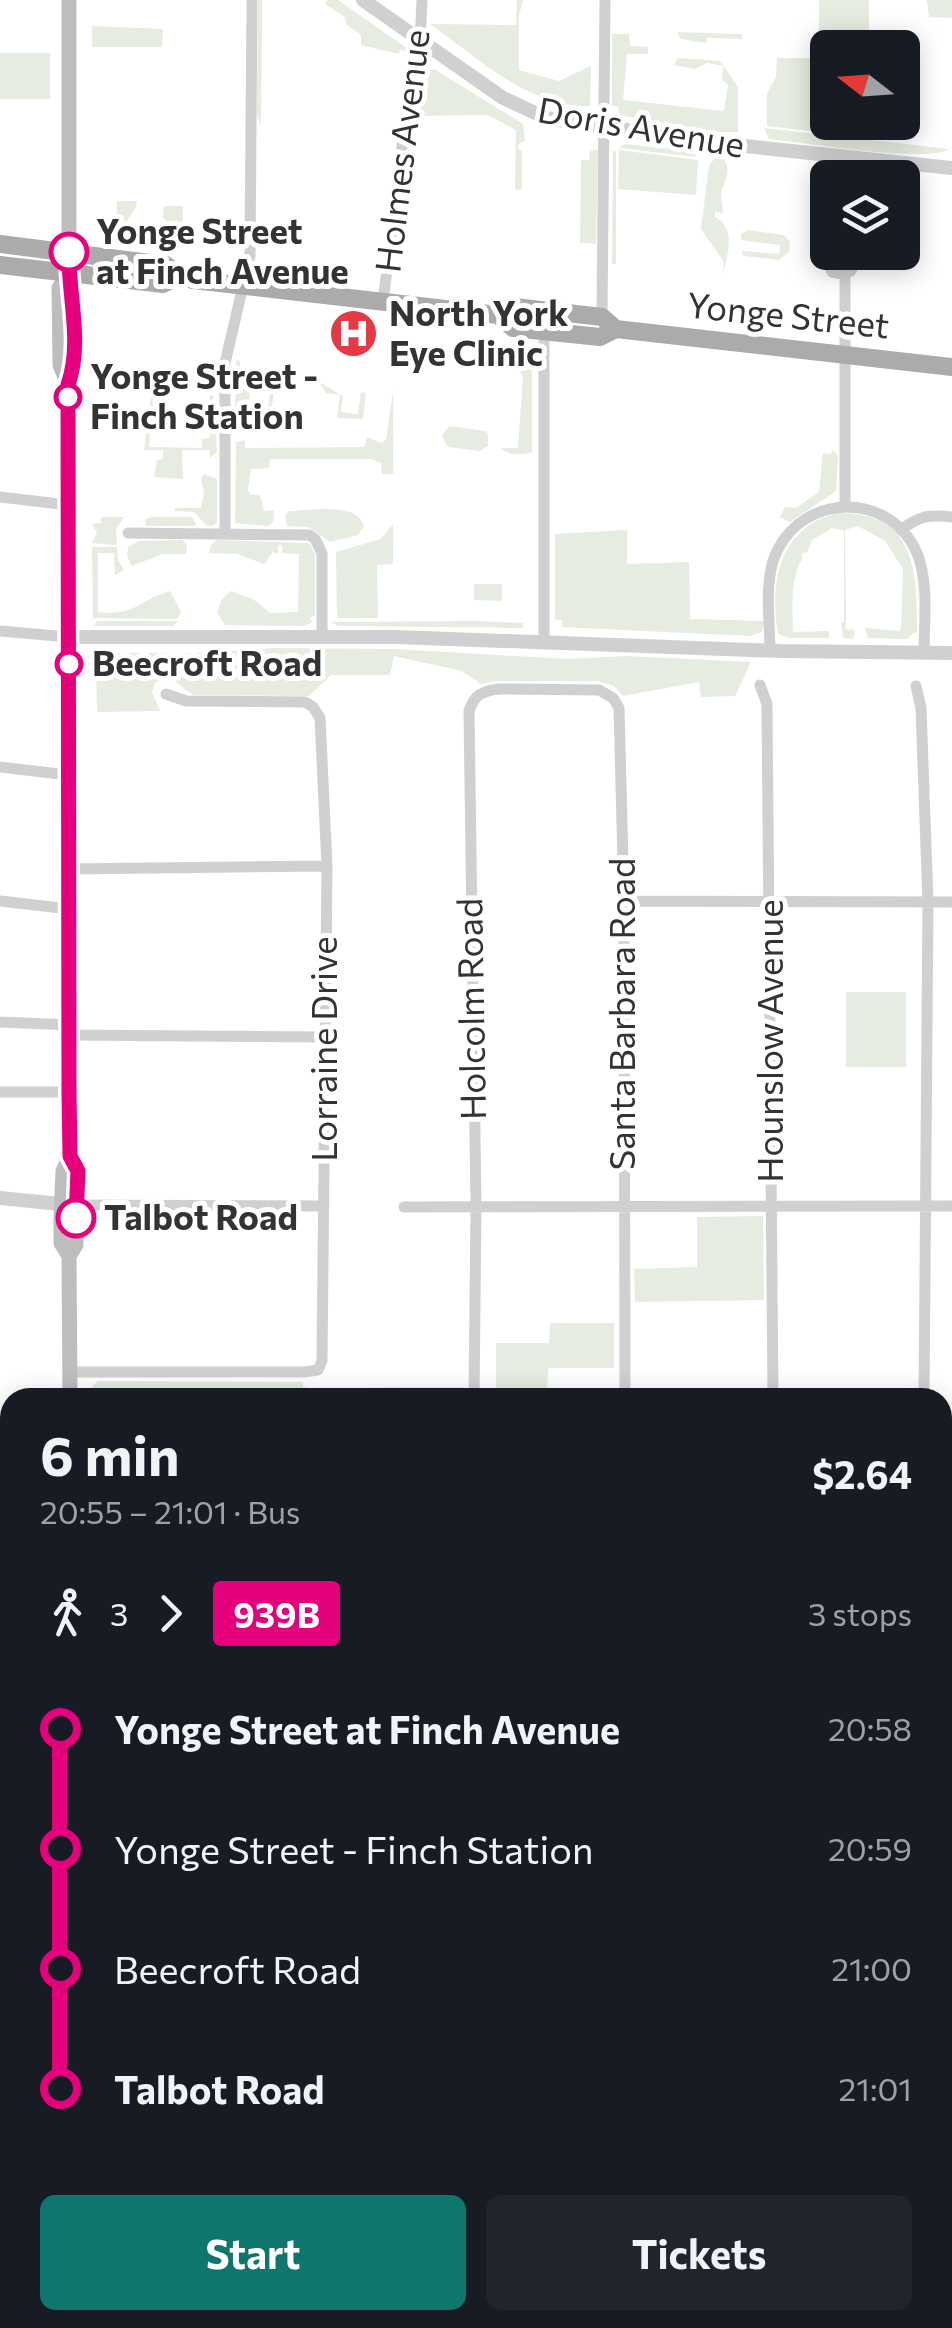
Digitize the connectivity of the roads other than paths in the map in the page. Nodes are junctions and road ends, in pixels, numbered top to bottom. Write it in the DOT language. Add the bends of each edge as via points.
graph roads {
  1 [pos="69,0"];
  2 [pos="252,0"];
  3 [pos="363,0"];
  4 [pos="422,0"];
  5 [pos="605,0"];
  6 [pos="420,40"];
  7 [pos="605,128"];
  8 [pos="847,158"];
  9 [pos="952,168"];
  10 [pos="0,244"];
  11 [pos="69,252"];
  12 [pos="0,265"];
  13 [pos="830,270"];
  14 [pos="851,270"];
  15 [pos="69,273"];
  16 [pos="845,274"];
  17 [pos="179,276"];
  18 [pos="244,286"];
  19 [pos="383,302"];
  20 [pos="544,310"];
  21 [pos="498,315"];
  22 [pos="609,323"];
  23 [pos="543,331"];
  24 [pos="846,355"];
  25 [pos="952,368"];
  26 [pos="0,497"];
  27 [pos="68,505"];
  28 [pos="845,505"];
  29 [pos="952,517"];
  30 [pos="901,530"];
  31 [pos="128,533"];
  32 [pos="225,533"];
  33 [pos="0,630"];
  34 [pos="322,636"];
  35 [pos="69,637"];
  36 [pos="544,642"];
  37 [pos="770,651"];
  38 [pos="924,653"];
  39 [pos="952,653"];
  40 [pos="760,685"];
  41 [pos="916,686"];
  42 [pos="548,690"];
  43 [pos="166,694"];
  44 [pos="0,767"];
  45 [pos="68,775"];
  46 [pos="327,866"];
  47 [pos="69,869"];
  48 [pos="0,901"];
  49 [pos="624,901"];
  50 [pos="771,902"];
  51 [pos="928,902"];
  52 [pos="952,902"];
  53 [pos="69,910"];
  54 [pos="0,1022"];
  55 [pos="69,1030"];
  56 [pos="324,1037"];
  57 [pos="0,1092"];
  58 [pos="69,1092"];
  59 [pos="0,1198"];
  60 [pos="69,1205"];
  61 [pos="324,1206"];
  62 [pos="476,1206"];
  63 [pos="623,1206"];
  64 [pos="926,1206"];
  65 [pos="952,1206"];
  66 [pos="404,1207"];
  67 [pos="772,1208"];
  68 [pos="70,1372"];
  69 [pos="70,1388"];
  70 [pos="474,1388"];
  71 [pos="625,1388"];
  72 [pos="773,1388"];
  73 [pos="924,1388"];
  1 -- 11 [label="main road"];
  2 -- 18 [label="street" via="250,256"];
  3 -- 6 [label="street, Doris Avenue"];
  4 -- 6 [label="street, Holmes Avenue"];
  5 -- 7 [label="street"];
  6 -- 7 [label="street, Doris Avenue" via="522,108"];
  6 -- 19 [label="street, Holmes Avenue"];
  7 -- 8 [label="street, Doris Avenue"];
  7 -- 22 [label="street"];
  8 -- 9 [label="street, Doris Avenue"];
  10 -- 11 [label="main road, Yonge Street"];
  11 -- 15 [label="main road"];
  11 -- 17 [label="main road, Yonge Street" via="166,266"];
  12 -- 15 [label="main road, Yonge Street"];
  13 -- 16 [label="street"];
  14 -- 16 [label="street"];
  15 -- 17 [label="main road, Yonge Street" via="162,284"];
  15 -- 27 [label="main road" via="74,366 68,385"];
  16 -- 24 [label="street"];
  17 -- 18 [label="main road, Yonge Street"];
  18 -- 19 [label="main road, Yonge Street"];
  18 -- 32 [label="street" via="225,363"];
  19 -- 21 [label="main road, Yonge Street"];
  20 -- 21 [label="main road, Yonge Street" via="515,308"];
  20 -- 22 [label="main road, Yonge Street"];
  20 -- 23 [label="street"];
  21 -- 23 [label="main road, Yonge Street" via="513,328"];
  22 -- 23 [label="main road, Yonge Street" via="600,337"];
  22 -- 24 [label="main road, Yonge Street"];
  23 -- 36 [label="street"];
  24 -- 25 [label="main road, Yonge Street"];
  24 -- 28 [label="street"];
  26 -- 27 [label="street"];
  27 -- 35 [label="main road"];
  28 -- 30 [label="street" via="876,512"];
  28 -- 37 [label="street" via="808,517 778,548 770,580"];
  29 -- 30 [label="street" via="928,514"];
  30 -- 38 [label="street" via="922,568"];
  31 -- 32 [label="street"];
  32 -- 34 [label="street" via="302,533 315,539 322,553"];
  33 -- 35 [label="street"];
  34 -- 35 [label="street"];
  34 -- 36 [label="street"];
  35 -- 45 [label="main road"];
  36 -- 37 [label="street"];
  37 -- 38 [label="street"];
  38 -- 39 [label="street"];
  40 -- 50 [label="street, Hounslow Avenue" via="767,704"];
  41 -- 51 [label="street"];
  42 -- 49 [label="street, Santa Barbara Road" via="599,690 619,708"];
  42 -- 62 [label="street, Holcolm Road" via="484,690 468,711"];
  43 -- 46 [label="street, Lorraine Drive" via="186,701 313,707 320,718"];
  44 -- 45 [label="street"];
  45 -- 47 [label="main road"];
  46 -- 47 [label="street"];
  46 -- 56 [label="street, Lorraine Drive"];
  47 -- 53 [label="main road"];
  48 -- 53 [label="street"];
  49 -- 50 [label="street"];
  49 -- 63 [label="street, Santa Barbara Road"];
  50 -- 51 [label="street"];
  50 -- 67 [label="street, Hounslow Avenue"];
  51 -- 52 [label="street"];
  51 -- 64 [label="street"];
  53 -- 55 [label="main road"];
  54 -- 55 [label="street"];
  55 -- 56 [label="street"];
  55 -- 58 [label="main road"];
  56 -- 61 [label="street, Lorraine Drive"];
  57 -- 58 [label="street"];
  58 -- 60 [label="main road" via="70,1156 78,1171"];
  59 -- 60 [label="street"];
  60 -- 61 [label="street"];
  60 -- 68 [label="main road" via="76,1245 70,1256"];
  61 -- 68 [label="street, Lorraine Drive" via="318,1370"];
  62 -- 63 [label="street"];
  62 -- 66 [label="street"];
  62 -- 70 [label="street, Holcolm Road"];
  63 -- 67 [label="street"];
  63 -- 71 [label="street, Santa Barbara Road"];
  64 -- 65 [label="street"];
  64 -- 67 [label="street"];
  64 -- 73 [label="street"];
  67 -- 72 [label="street, Hounslow Avenue"];
  68 -- 69 [label="main road"];
}
